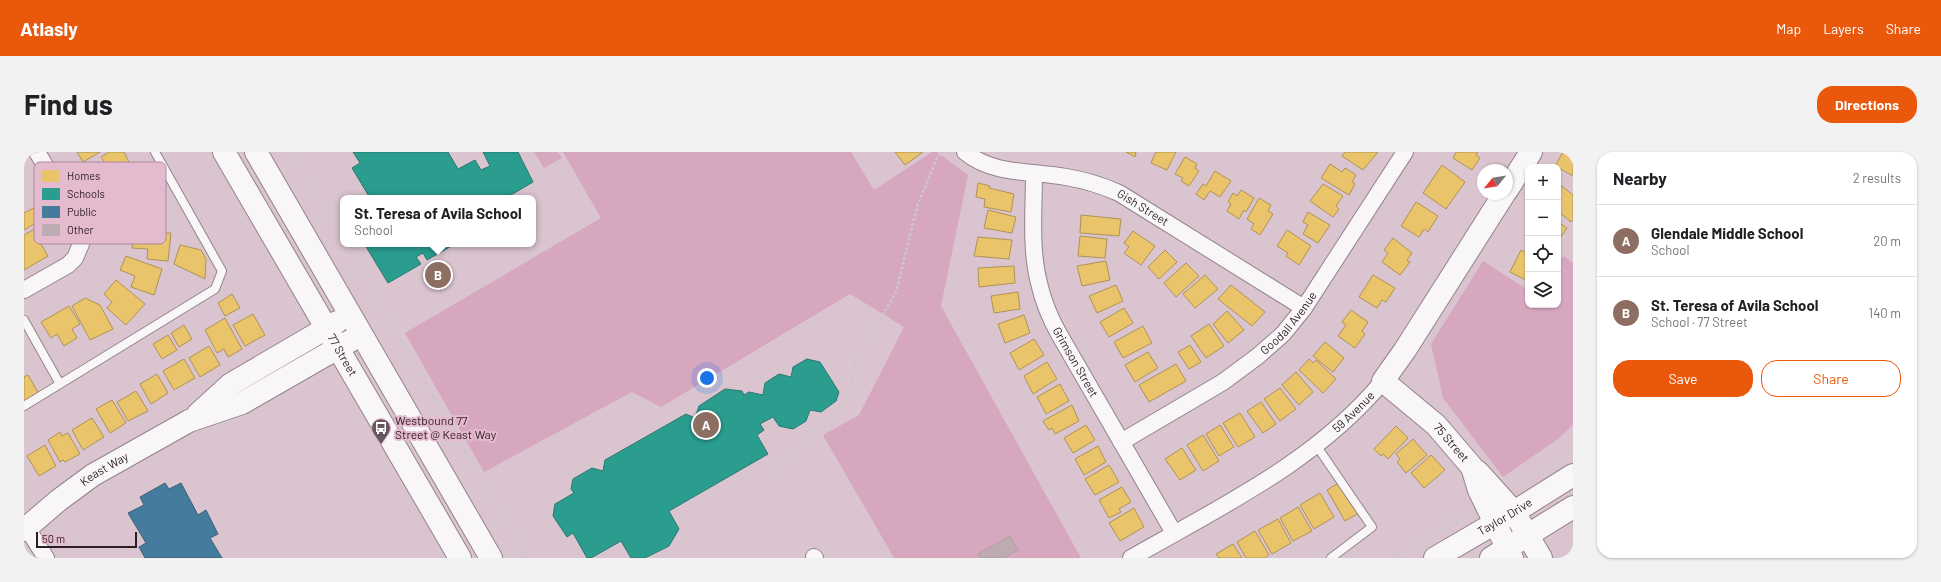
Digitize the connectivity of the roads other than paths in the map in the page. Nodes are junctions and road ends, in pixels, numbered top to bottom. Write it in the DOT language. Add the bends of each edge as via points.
graph roads {
  1 [pos="37,152"];
  2 [pos="155,152"];
  3 [pos="224,152"];
  4 [pos="256,152"];
  5 [pos="965,152"];
  6 [pos="1405,152"];
  7 [pos="1531,152"];
  8 [pos="43,162"];
  9 [pos="161,162"];
  10 [pos="166,172"];
  11 [pos="1034,173"];
  12 [pos="1513,180"];
  13 [pos="1500,200"];
  14 [pos="81,244"];
  15 [pos="24,290"];
  16 [pos="1304,308"];
  17 [pos="350,314"];
  18 [pos="24,320"];
  19 [pos="326,329"];
  20 [pos="362,334"];
  21 [pos="337,348"];
  22 [pos="1383,381"];
  23 [pos="60,384"];
  24 [pos="24,406"];
  25 [pos="189,421"];
  26 [pos="1121,442"];
  27 [pos="1316,445"];
  28 [pos="1472,467"];
  29 [pos="1573,474"];
  30 [pos="1573,506"];
  31 [pos="1514,512"];
  32 [pos="1485,521"];
  33 [pos="25,527"];
  34 [pos="1174,533"];
  35 [pos="1528,535"];
  36 [pos="1504,555"];
  37 [pos="46,558"];
  38 [pos="460,558"];
  39 [pos="492,558"];
  40 [pos="1131,558"];
  41 [pos="1331,558"];
  42 [pos="1435,558"];
  43 [pos="1541,558"];
  1 -- 8 [label="street"];
  2 -- 9 [label="lane"];
  3 -- 19 [label="street, 77 Street"];
  4 -- 17 [label="street"];
  5 -- 11 [label="street, Gish Street" via="986,165 1003,170"];
  6 -- 16 [label="street, Goodall Avenue"];
  7 -- 12 [label="street"];
  10 -- 23 [label="lane" via="222,271 215,289"];
  11 -- 16 [label="street, Gish Street" via="1088,181 1119,193"];
  11 -- 26 [label="street, Grimson Street" via="1033,240 1038,283 1059,334"];
  13 -- 22 [label="street, 59 Avenue"];
  14 -- 15 [label="street" via="75,258 68,265"];
  16 -- 26 [label="street, Goodall Avenue" via="1283,334 1240,371"];
  17 -- 19 [label="street, Keast Way"];
  17 -- 20 [label="street"];
  18 -- 23 [label="lane"];
  19 -- 21 [label="street, 77 Street"];
  19 -- 25 [label="street, Keast Way" via="231,384"];
  20 -- 21 [label="street, Keast Way"];
  20 -- 39 [label="street"];
  21 -- 25 [label="street, Keast Way" via="242,403"];
  21 -- 38 [label="street, 77 Street"];
  22 -- 27 [label="street, 59 Avenue" via="1354,413"];
  22 -- 28 [label="street, 75 Street" via="1436,424"];
  23 -- 24 [label="lane"];
  25 -- 33 [label="street, Keast Way" via="93,475"];
  26 -- 34 [label="street, Grimson Street"];
  27 -- 34 [label="street, 59 Avenue" via="1266,480"];
  27 -- 41 [label="lane" via="1372,527"];
  28 -- 31 [label="street"];
  28 -- 32 [label="street, 75 Street"];
  29 -- 31 [label="street, Taylor Drive"];
  30 -- 35 [label="street"];
  31 -- 32 [label="street, Taylor Drive"];
  31 -- 35 [label="street"];
  32 -- 36 [label="street, 75 Street"];
  32 -- 42 [label="street, Taylor Drive"];
  33 -- 37 [label="street"];
  34 -- 40 [label="street, 59 Avenue"];
  35 -- 36 [label="street"];
  35 -- 43 [label="street"];
}
